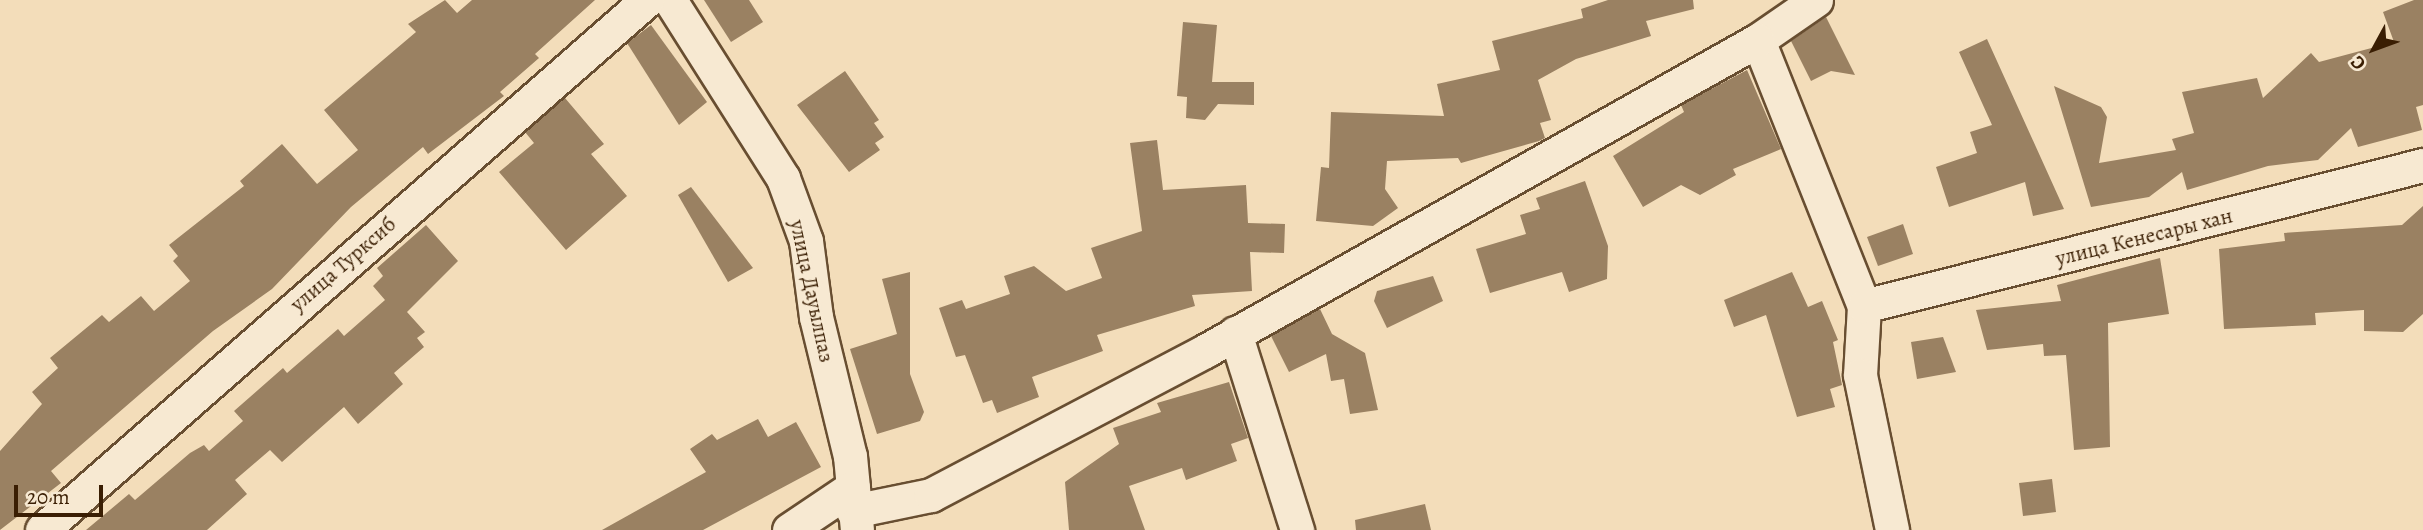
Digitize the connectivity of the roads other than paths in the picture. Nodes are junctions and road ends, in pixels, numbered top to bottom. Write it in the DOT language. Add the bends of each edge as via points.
graph roads {
  1 [pos="647,0"];
  2 [pos="670,0"];
  3 [pos="1816,0"];
  4 [pos="1758,40"];
  5 [pos="2423,165"];
  6 [pos="1864,306"];
  7 [pos="1235,333"];
  8 [pos="854,509"];
  9 [pos="42,530"];
  10 [pos="789,530"];
  11 [pos="1297,530"];
  12 [pos="1892,530"];
  1 -- 9 [label="street, улица Турксиб"];
  2 -- 8 [label="street, улица Дауылпаз" via="783,177 806,241"];
  3 -- 4 [label="street"];
  4 -- 6 [label="street"];
  4 -- 7 [label="street"];
  5 -- 6 [label="street, улица Кенесары хан"];
  6 -- 12 [label="street" via="1860,375"];
  7 -- 8 [label="street" via="931,495"];
  7 -- 11 [label="street"];
  8 -- 10 [label="street"];
}
